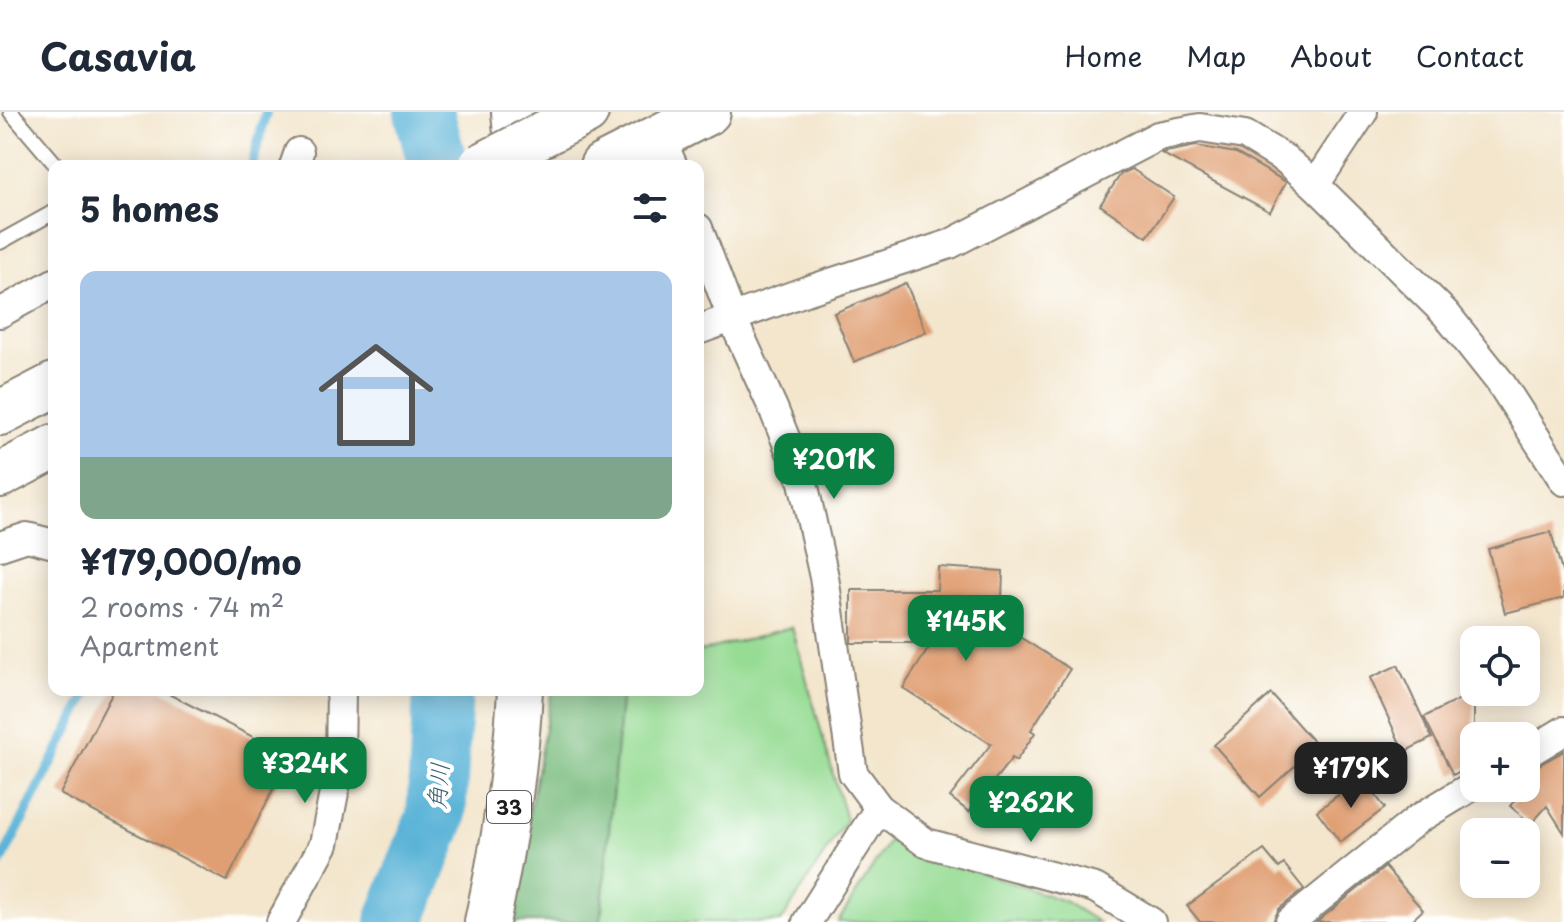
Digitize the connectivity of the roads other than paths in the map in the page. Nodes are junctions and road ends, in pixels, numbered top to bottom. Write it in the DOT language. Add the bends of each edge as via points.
graph roads {
  1 [pos="11,112"];
  2 [pos="708,112"];
  3 [pos="1363,112"];
  4 [pos="550,118"];
  5 [pos="666,151"];
  6 [pos="52,160"];
  7 [pos="490,160"];
  8 [pos="523,160"];
  9 [pos="628,160"];
  10 [pos="1315,185"];
  11 [pos="48,215"];
  12 [pos="0,242"];
  13 [pos="704,244"];
  14 [pos="48,286"];
  15 [pos="0,313"];
  16 [pos="732,318"];
  17 [pos="704,328"];
  18 [pos="48,388"];
  19 [pos="0,413"];
  20 [pos="48,450"];
  21 [pos="0,475"];
  22 [pos="1564,481"];
  23 [pos="48,542"];
  24 [pos="0,546"];
  25 [pos="341,696"];
  26 [pos="520,696"];
  27 [pos="1564,731"];
  28 [pos="1540,746"];
  29 [pos="1460,794"];
  30 [pos="879,808"];
  31 [pos="281,922"];
  32 [pos="487,922"];
  33 [pos="807,922"];
  34 [pos="1151,922"];
  35 [pos="1290,922"];
  1 -- 6 [label="lane"];
  2 -- 5 [label="main road"];
  3 -- 10 [label="street"];
  4 -- 7 [label="main road, bridge"];
  4 -- 8 [label="main road"];
  5 -- 9 [label="main road"];
  10 -- 16 [label="street" via="1245,135 1200,128 1158,136 950,244"];
  10 -- 22 [label="street" via="1446,314 1500,382"];
  11 -- 12 [label="lane"];
  13 -- 16 [label="street"];
  14 -- 15 [label="street"];
  16 -- 17 [label="street"];
  16 -- 30 [label="street" via="803,482 824,577 853,773"];
  18 -- 19 [label="main road"];
  20 -- 21 [label="main road"];
  23 -- 24 [label="street" via="27,537"];
  25 -- 31 [label="street" via="340,762 324,844"];
  26 -- 32 [label="main road, 33" via="504,845"];
  27 -- 28 [label="street"];
  29 -- 35 [label="street" via="1418,819"];
  30 -- 33 [label="street"];
  30 -- 34 [label="street" via="926,843 1095,888"];
}
